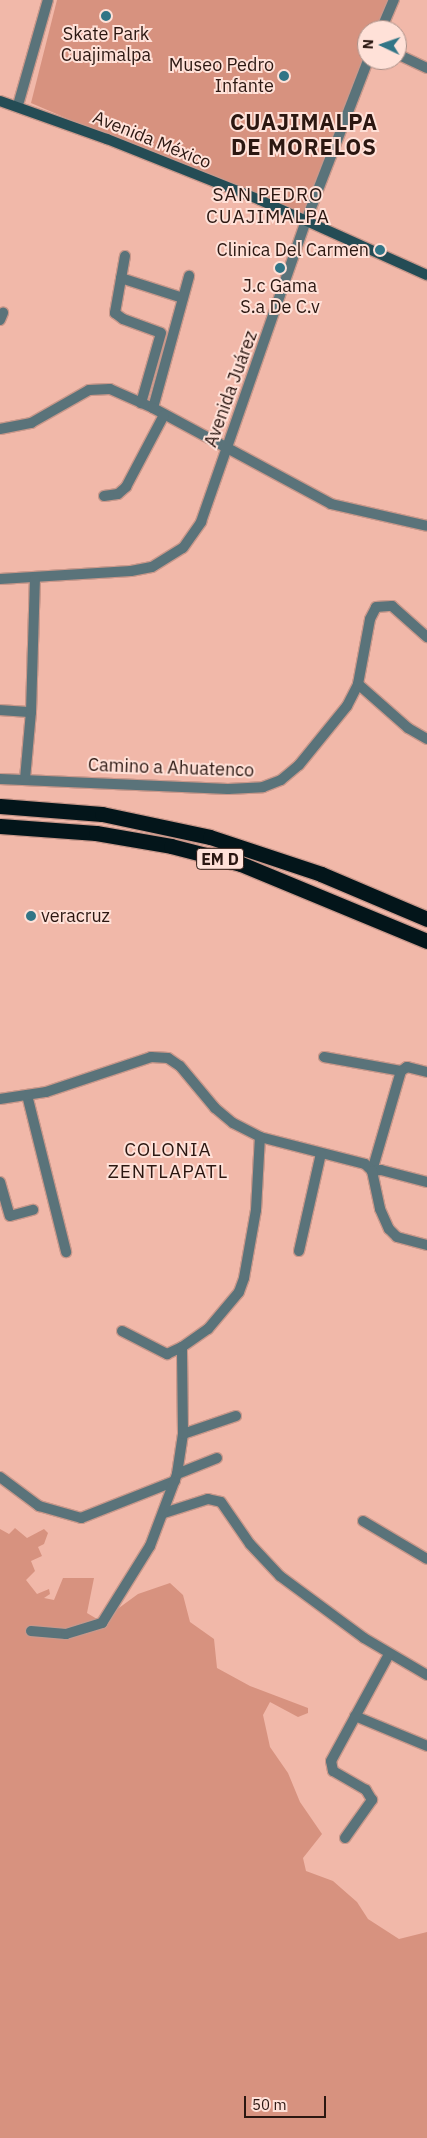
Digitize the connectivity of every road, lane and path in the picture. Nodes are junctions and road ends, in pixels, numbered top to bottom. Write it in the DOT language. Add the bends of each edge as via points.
graph roads {
  1 [pos="48,0"];
  2 [pos="394,0"];
  3 [pos="385,20"];
  4 [pos="407,59"];
  5 [pos="427,68"];
  6 [pos="364,70"];
  7 [pos="0,101"];
  8 [pos="18,106"];
  9 [pos="306,221"];
  10 [pos="125,256"];
  11 [pos="427,275"];
  12 [pos="189,276"];
  13 [pos="121,278"];
  14 [pos="183,298"];
  15 [pos="141,403"];
  16 [pos="153,408"];
  17 [pos="164,415"];
  18 [pos="0,429"];
  19 [pos="226,448"];
  20 [pos="104,496"];
  21 [pos="427,526"];
  22 [pos="0,579"];
  23 [pos="36,579"];
  24 [pos="427,637"];
  25 [pos="358,684"];
  26 [pos="0,710"];
  27 [pos="31,712"];
  28 [pos="427,739"];
  29 [pos="0,779"];
  30 [pos="25,779"];
  31 [pos="0,806"];
  32 [pos="0,826"];
  33 [pos="427,919"];
  34 [pos="427,941"];
  35 [pos="324,1057"];
  36 [pos="401,1071"];
  37 [pos="427,1072"];
  38 [pos="27,1095"];
  39 [pos="0,1099"];
  40 [pos="260,1137"];
  41 [pos="321,1153"];
  42 [pos="372,1172"];
  43 [pos="0,1182"];
  44 [pos="427,1182"];
  45 [pos="33,1210"];
  46 [pos="427,1245"];
  47 [pos="299,1251"];
  48 [pos="66,1252"];
  49 [pos="122,1331"];
  50 [pos="182,1348"];
  51 [pos="236,1416"];
  52 [pos="183,1434"];
  53 [pos="217,1458"];
  54 [pos="0,1477"];
  55 [pos="176,1478"];
  56 [pos="164,1513"];
  57 [pos="363,1522"];
  58 [pos="427,1559"];
  59 [pos="31,1631"];
  60 [pos="389,1654"];
  61 [pos="427,1675"];
  62 [pos="355,1716"];
  63 [pos="427,1746"];
  64 [pos="345,1838"];
  1 -- 8 [label="street"];
  2 -- 3 [label="street"];
  4 -- 5 [label="street"];
  6 -- 9 [label="street, Avenida Juárez"];
  7 -- 8 [label="main road, Avenida México"];
  8 -- 9 [label="main road, Avenida México"];
  9 -- 11 [label="main road, Avenida México"];
  9 -- 19 [label="street, Avenida Juárez"];
  10 -- 13 [label="street"];
  12 -- 14 [label="street"];
  13 -- 14 [label="street"];
  13 -- 15 [label="street" via="114,307 118,317 161,333"];
  14 -- 16 [label="street"];
  15 -- 16 [label="street"];
  15 -- 18 [label="street" via="110,389 89,390 31,423"];
  16 -- 17 [label="street"];
  17 -- 19 [label="street"];
  17 -- 20 [label="street" via="126,487 118,494"];
  19 -- 21 [label="street" via="331,504"];
  19 -- 23 [label="street, Avenida Juárez" via="201,522 192,539 174,557 152,567 131,571"];
  22 -- 23 [label="street, Avenida Juárez"];
  23 -- 27 [label="street"];
  24 -- 25 [label="street, Camino a Ahuatenco" via="392,606 376,607 370,620"];
  25 -- 28 [label="street" via="408,728"];
  25 -- 30 [label="street, Camino a Ahuatenco" via="338,720 313,750 280,780 263,787 228,789"];
  26 -- 27 [label="street"];
  27 -- 30 [label="street"];
  29 -- 30 [label="street, Camino a Ahuatenco"];
  31 -- 33 [label="highway, EM D" via="102,814 210,837 320,874"];
  32 -- 34 [label="highway, EM D" via="96,833 180,848 250,868"];
  35 -- 36 [label="street"];
  36 -- 37 [label="street" via="407,1067"];
  36 -- 42 [label="street"];
  38 -- 39 [label="street"];
  38 -- 40 [label="street" via="150,1057 168,1058 180,1066 215,1108"];
  38 -- 48 [label="street"];
  40 -- 41 [label="street"];
  40 -- 50 [label="street" via="252,1242 239,1292 208,1329"];
  41 -- 42 [label="street" via="356,1160"];
  41 -- 47 [label="street"];
  42 -- 44 [label="street" via="381,1170"];
  42 -- 46 [label="street" via="380,1209 389,1229 397,1238"];
  43 -- 45 [label="street" via="10,1216"];
  49 -- 50 [label="street" via="161,1353 172,1353"];
  50 -- 52 [label="street"];
  51 -- 52 [label="street"];
  52 -- 55 [label="street"];
  53 -- 55 [label="street"];
  54 -- 55 [label="street" via="39,1506 80,1518"];
  55 -- 56 [label="street"];
  56 -- 59 [label="street" via="150,1546 102,1623 66,1634"];
  56 -- 60 [label="street" via="208,1499 222,1502 265,1563 332,1616"];
  57 -- 58 [label="street"];
  60 -- 61 [label="street"];
  60 -- 62 [label="street"];
  62 -- 63 [label="street"];
  62 -- 64 [label="street" via="330,1765 333,1771 366,1790 372,1800"];
}
